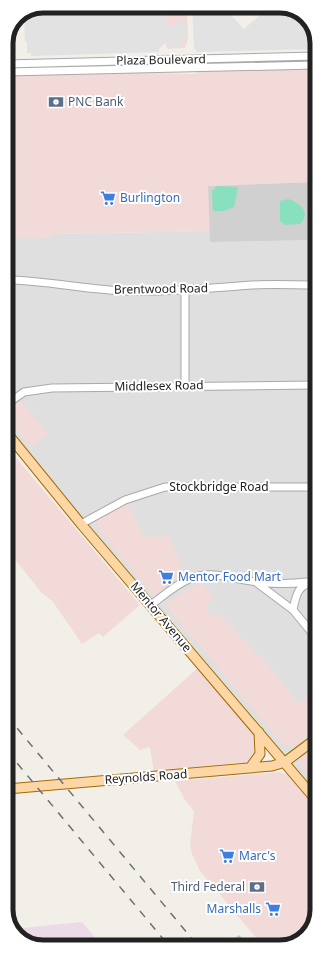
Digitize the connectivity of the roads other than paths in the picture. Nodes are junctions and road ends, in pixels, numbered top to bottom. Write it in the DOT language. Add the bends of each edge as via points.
graph roads {
  1 [pos="310,56"];
  2 [pos="13,64"];
  3 [pos="310,65"];
  4 [pos="13,72"];
  5 [pos="13,280"];
  6 [pos="310,285"];
  7 [pos="185,290"];
  8 [pos="185,385"];
  9 [pos="310,385"];
  10 [pos="13,399"];
  11 [pos="13,440"];
  12 [pos="310,486"];
  13 [pos="81,524"];
  14 [pos="257,582"];
  15 [pos="308,582"];
  16 [pos="151,605"];
  17 [pos="293,610"];
  18 [pos="310,631"];
  19 [pos="259,732"];
  20 [pos="310,743"];
  21 [pos="285,762"];
  22 [pos="250,768"];
  23 [pos="13,788"];
  24 [pos="310,792"];
  1 -- 2 [label="street, Plaza Boulevard"];
  3 -- 4 [label="street, Plaza Boulevard"];
  5 -- 7 [label="street, Brentwood Road" via="33,280 103,290"];
  6 -- 7 [label="street, Brentwood Road" via="254,285"];
  7 -- 8 [label="street"];
  8 -- 9 [label="street, Middlesex Road"];
  8 -- 10 [label="street, Middlesex Road" via="52,388 24,392"];
  11 -- 13 [label="main road, Mentor Avenue"];
  12 -- 13 [label="street, Stockbridge Road" via="165,487 125,500"];
  13 -- 16 [label="main road, Mentor Avenue"];
  14 -- 15 [label="street"];
  14 -- 16 [label="street" via="223,575 198,576 178,585"];
  14 -- 17 [label="street"];
  15 -- 17 [label="street" via="295,596"];
  16 -- 19 [label="main road, Mentor Avenue"];
  17 -- 18 [label="street"];
  19 -- 21 [label="main road, Mentor Avenue"];
  19 -- 22 [label="main road" via="260,754"];
  20 -- 21 [label="main road"];
  21 -- 22 [label="main road, Reynolds Road"];
  21 -- 24 [label="main road, Mentor Avenue"];
  22 -- 23 [label="main road, Reynolds Road"];
}
